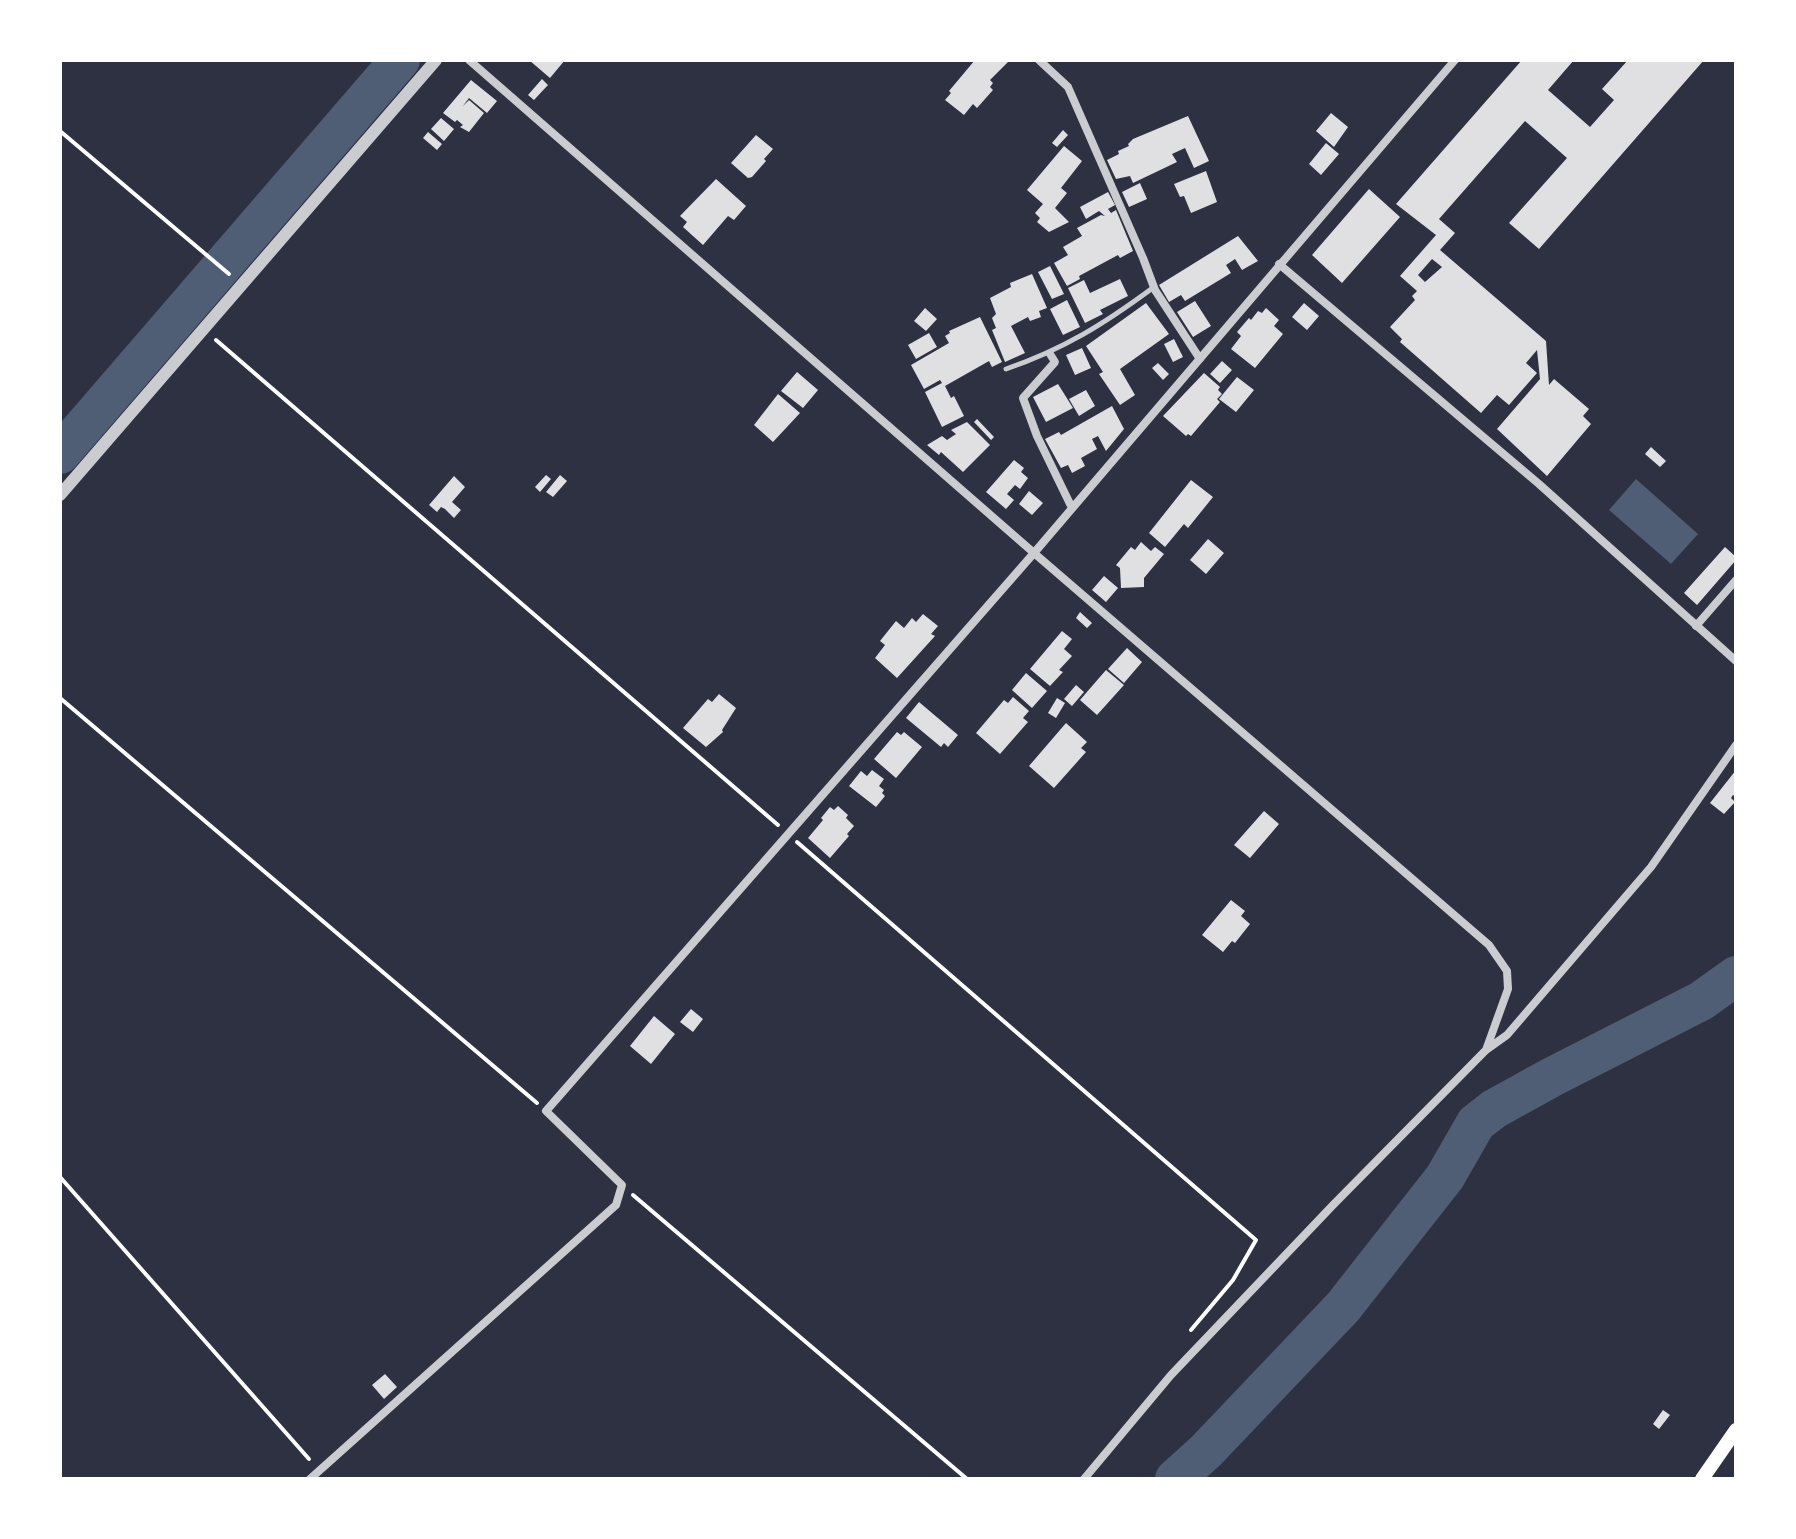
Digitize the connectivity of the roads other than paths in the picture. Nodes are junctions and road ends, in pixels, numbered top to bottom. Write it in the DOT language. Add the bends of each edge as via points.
graph roads {
  1 [pos="436,60"];
  2 [pos="469,60"];
  3 [pos="1039,60"];
  4 [pos="1455,60"];
  5 [pos="1279,264"];
  6 [pos="1154,287"];
  7 [pos="1050,354"];
  8 [pos="1200,359"];
  9 [pos="1006,369"];
  10 [pos="60,495"];
  11 [pos="1072,508"];
  12 [pos="1034,553"];
  13 [pos="1736,580"];
  14 [pos="1696,626"];
  15 [pos="1736,661"];
  16 [pos="1736,745"];
  17 [pos="1486,1050"];
  18 [pos="1736,1430"];
  19 [pos="310,1479"];
  20 [pos="1084,1479"];
  21 [pos="1702,1479"];
  1 -- 10 [label="street"];
  2 -- 12 [label="street"];
  3 -- 6 [label="street" via="1068,87"];
  4 -- 5 [label="street"];
  5 -- 8 [label="street"];
  5 -- 14 [label="street" via="1539,484"];
  6 -- 7 [label="lane"];
  6 -- 8 [label="street"];
  7 -- 9 [label="lane"];
  7 -- 11 [label="street" via="1055,362 1023,398"];
  8 -- 11 [label="street"];
  11 -- 12 [label="street"];
  12 -- 17 [label="street" via="1489,945 1507,971 1508,989"];
  12 -- 19 [label="street" via="546,1111 622,1185 616,1205"];
  13 -- 14 [label="street"];
  14 -- 15 [label="street"];
  16 -- 17 [label="street" via="1651,867 1507,1035"];
  17 -- 20 [label="street" via="1171,1375"];
  18 -- 21 [label="main road"];
}
